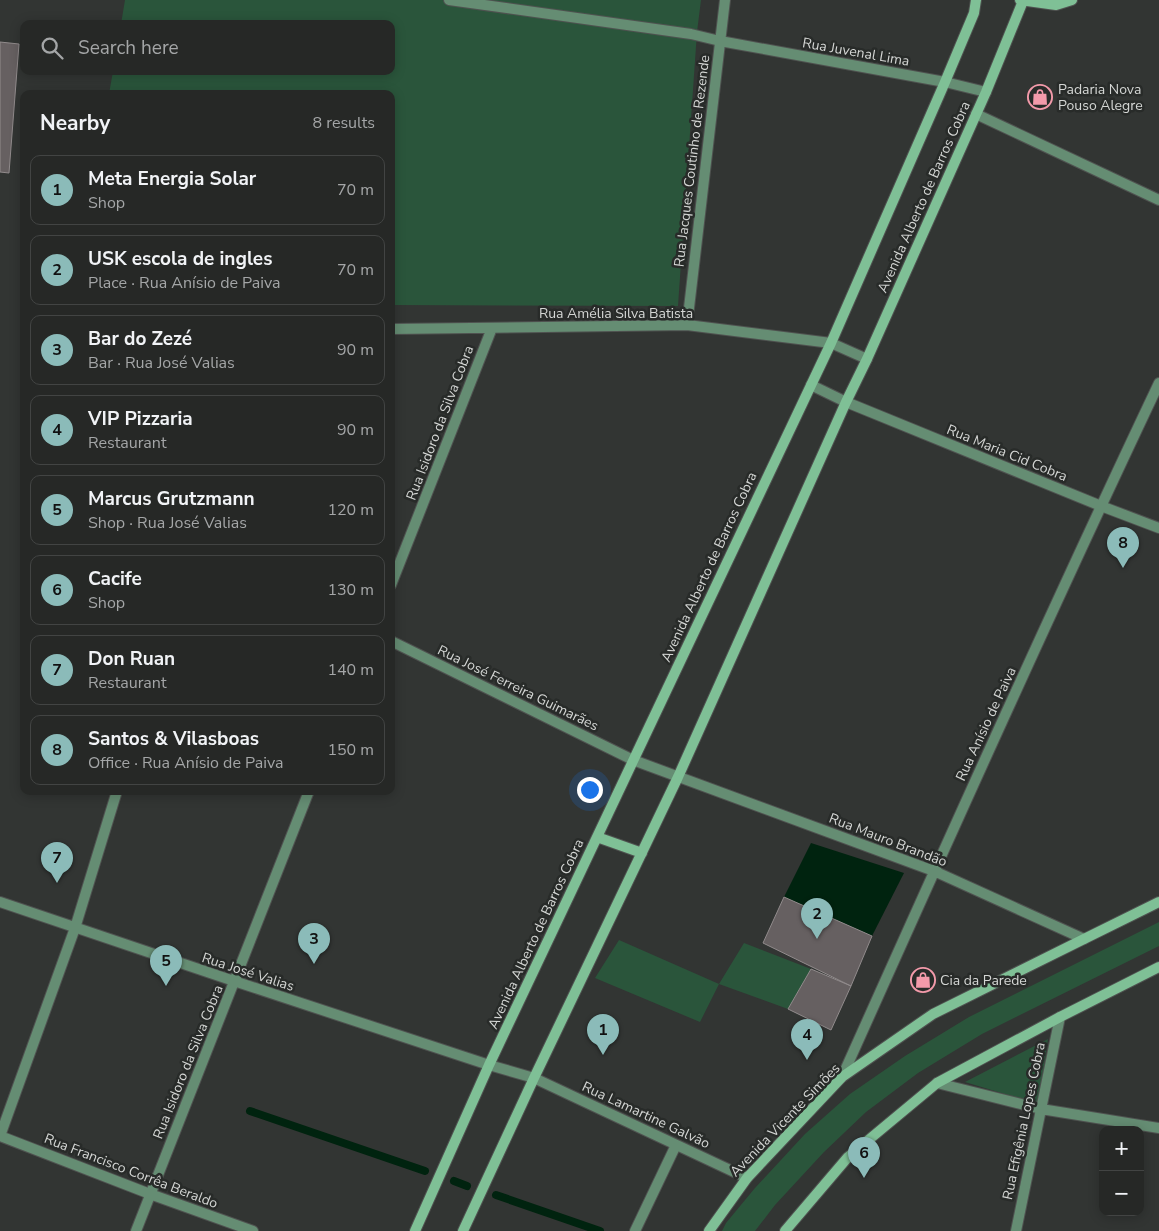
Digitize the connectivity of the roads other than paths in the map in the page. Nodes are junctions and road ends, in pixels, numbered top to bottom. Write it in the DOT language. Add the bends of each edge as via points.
graph roads {
  1 [pos="449,0"];
  2 [pos="725,0"];
  3 [pos="976,0"];
  4 [pos="1072,0"];
  5 [pos="1021,1"];
  6 [pos="720,41"];
  7 [pos="945,82"];
  8 [pos="986,92"];
  9 [pos="976,114"];
  10 [pos="1159,200"];
  11 [pos="687,325"];
  12 [pos="492,328"];
  13 [pos="395,329"];
  14 [pos="831,343"];
  15 [pos="867,359"];
  16 [pos="1159,383"];
  17 [pos="811,385"];
  18 [pos="846,402"];
  19 [pos="1101,506"];
  20 [pos="1159,528"];
  21 [pos="395,575"];
  22 [pos="395,643"];
  23 [pos="633,760"];
  24 [pos="678,777"];
  25 [pos="116,795"];
  26 [pos="308,795"];
  27 [pos="597,837"];
  28 [pos="642,853"];
  29 [pos="934,871"];
  30 [pos="0,902"];
  31 [pos="1159,902"];
  32 [pos="75,928"];
  33 [pos="1084,938"];
  34 [pos="1159,967"];
  35 [pos="234,981"];
  36 [pos="1060,1017"];
  37 [pos="489,1065"];
  38 [pos="842,1077"];
  39 [pos="534,1078"];
  40 [pos="937,1083"];
  41 [pos="1041,1109"];
  42 [pos="1159,1128"];
  43 [pos="0,1136"];
  44 [pos="676,1144"];
  45 [pos="747,1178"];
  46 [pos="150,1194"];
  47 [pos="136,1231"];
  48 [pos="254,1231"];
  49 [pos="415,1231"];
  50 [pos="463,1231"];
  51 [pos="635,1231"];
  52 [pos="709,1231"];
  53 [pos="785,1231"];
  54 [pos="1016,1231"];
  1 -- 6 [label="street, Rua Juvenal Lima" via="691,34"];
  2 -- 6 [label="street, Rua Jacques Coutinho de Rezende"];
  3 -- 7 [label="street, Avenida Alberto de Barros Cobra" via="974,13"];
  4 -- 5 [label="street" via="1056,5"];
  5 -- 8 [label="street, Avenida Alberto de Barros Cobra"];
  6 -- 7 [label="street, Rua Juvenal Lima"];
  6 -- 11 [label="street, Rua Jacques Coutinho de Rezende"];
  7 -- 8 [label="street, Rua Juvenal Lima"];
  7 -- 14 [label="street, Avenida Alberto de Barros Cobra"];
  8 -- 9 [label="street, Avenida Alberto de Barros Cobra"];
  9 -- 10 [label="street"];
  9 -- 15 [label="street, Avenida Alberto de Barros Cobra"];
  11 -- 12 [label="street, Rua Amélia Silva Batista"];
  11 -- 14 [label="street, Rua Amélia Silva Batista"];
  12 -- 13 [label="street, Rua Amélia Silva Batista"];
  12 -- 21 [label="street, Rua Isidoro da Silva Cobra"];
  14 -- 15 [label="street, Rua Amélia Silva Batista"];
  14 -- 17 [label="street, Avenida Alberto de Barros Cobra"];
  15 -- 18 [label="street, Avenida Alberto de Barros Cobra"];
  16 -- 19 [label="street, Rua Anísio de Paiva"];
  17 -- 18 [label="street"];
  17 -- 23 [label="street, Avenida Alberto de Barros Cobra"];
  18 -- 19 [label="street, Rua Maria Cid Cobra"];
  18 -- 24 [label="street, Avenida Alberto de Barros Cobra"];
  19 -- 20 [label="street, Rua Maria Cid Cobra"];
  19 -- 29 [label="street, Rua Anísio de Paiva"];
  22 -- 23 [label="street, Rua José Ferreira Guimarães"];
  23 -- 24 [label="street"];
  23 -- 27 [label="street, Avenida Alberto de Barros Cobra"];
  24 -- 28 [label="street, Avenida Alberto de Barros Cobra"];
  24 -- 29 [label="street, Rua Mauro Brandão"];
  25 -- 32 [label="street"];
  26 -- 35 [label="street, Rua Isidoro da Silva Cobra"];
  27 -- 28 [label="street"];
  27 -- 37 [label="street, Avenida Alberto de Barros Cobra"];
  28 -- 39 [label="street, Avenida Alberto de Barros Cobra"];
  29 -- 33 [label="street, Rua Mauro Brandão"];
  29 -- 38 [label="street, Rua Anísio de Paiva"];
  30 -- 32 [label="street, Rua José Valias"];
  31 -- 33 [label="street, Avenida Vicente Simões"];
  32 -- 35 [label="street, Rua José Valias"];
  32 -- 43 [label="street"];
  33 -- 38 [label="street, Avenida Vicente Simões" via="933,1014"];
  34 -- 36 [label="street"];
  35 -- 37 [label="street, Rua José Valias"];
  35 -- 46 [label="street, Rua Isidoro da Silva Cobra"];
  36 -- 40 [label="street"];
  36 -- 41 [label="street, Rua Efigênia Lopes Cobra"];
  37 -- 39 [label="street"];
  37 -- 49 [label="street, Avenida Alberto de Barros Cobra"];
  38 -- 45 [label="street, Avenida Vicente Simões"];
  39 -- 44 [label="street, Rua Lamartine Galvão"];
  39 -- 50 [label="street, Avenida Alberto de Barros Cobra"];
  40 -- 41 [label="street"];
  40 -- 53 [label="street" via="848,1157"];
  41 -- 42 [label="street"];
  41 -- 54 [label="street, Rua Efigênia Lopes Cobra"];
  43 -- 46 [label="street, Rua Francisco Corrêa Beraldo"];
  44 -- 45 [label="street, Rua Lamartine Galvão"];
  44 -- 51 [label="street"];
  45 -- 52 [label="street, Avenida Vicente Simões"];
  46 -- 47 [label="street, Rua Isidoro da Silva Cobra"];
  46 -- 48 [label="street, Rua Francisco Corrêa Beraldo"];
}
